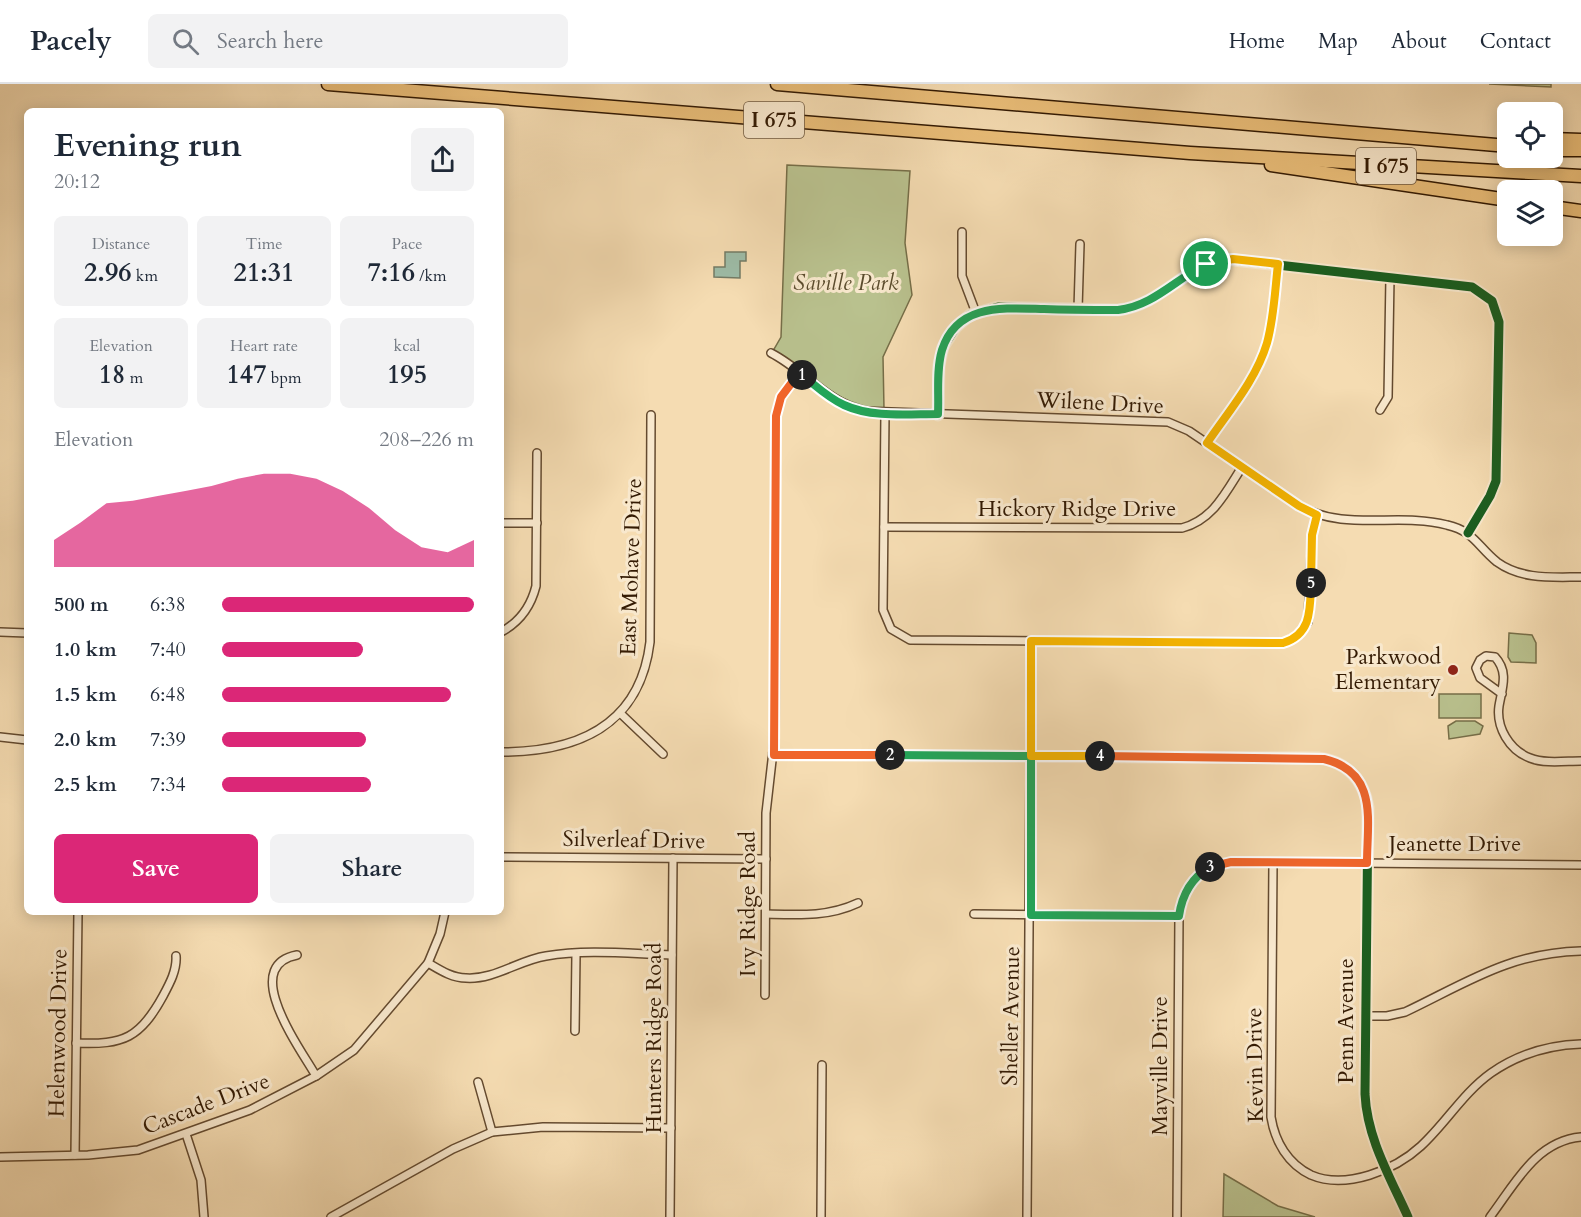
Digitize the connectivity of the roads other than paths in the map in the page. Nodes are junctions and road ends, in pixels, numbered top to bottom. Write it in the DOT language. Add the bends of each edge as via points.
graph roads {
  1 [pos="328,84"];
  2 [pos="777,84"];
  3 [pos="1390,138"];
  4 [pos="1497,139"];
  5 [pos="1563,139"];
  6 [pos="1581,140"];
  7 [pos="1497,145"];
  8 [pos="1563,150"];
  9 [pos="1581,150"];
  10 [pos="1190,153"];
  11 [pos="1581,177"];
  12 [pos="1497,198"];
  13 [pos="1563,209"];
  14 [pos="1581,211"];
  15 [pos="962,232"];
  16 [pos="1080,244"];
  17 [pos="1278,264"];
  18 [pos="1390,277"];
  19 [pos="1078,309"];
  20 [pos="976,313"];
  21 [pos="771,353"];
  22 [pos="799,373"];
  23 [pos="1380,410"];
  24 [pos="885,413"];
  25 [pos="938,414"];
  26 [pos="651,416"];
  27 [pos="1207,443"];
  28 [pos="537,453"];
  29 [pos="1242,467"];
  30 [pos="1317,515"];
  31 [pos="504,523"];
  32 [pos="537,524"];
  33 [pos="884,527"];
  34 [pos="1468,533"];
  35 [pos="1581,577"];
  36 [pos="504,630"];
  37 [pos="0,632"];
  38 [pos="24,633"];
  39 [pos="1031,641"];
  40 [pos="1502,694"];
  41 [pos="620,713"];
  42 [pos="0,737"];
  43 [pos="24,740"];
  44 [pos="504,752"];
  45 [pos="663,754"];
  46 [pos="774,755"];
  47 [pos="1031,756"];
  48 [pos="1581,761"];
  49 [pos="504,857"];
  50 [pos="673,858"];
  51 [pos="766,859"];
  52 [pos="1273,862"];
  53 [pos="1367,863"];
  54 [pos="1581,865"];
  55 [pos="858,903"];
  56 [pos="766,914"];
  57 [pos="974,914"];
  58 [pos="78,915"];
  59 [pos="444,915"];
  60 [pos="1031,915"];
  61 [pos="1179,916"];
  62 [pos="1581,951"];
  63 [pos="576,954"];
  64 [pos="297,955"];
  65 [pos="672,955"];
  66 [pos="176,956"];
  67 [pos="428,963"];
  68 [pos="765,994"];
  69 [pos="1366,1016"];
  70 [pos="575,1031"];
  71 [pos="76,1043"];
  72 [pos="1581,1044"];
  73 [pos="822,1065"];
  74 [pos="316,1076"];
  75 [pos="478,1082"];
  76 [pos="671,1128"];
  77 [pos="492,1132"];
  78 [pos="186,1134"];
  79 [pos="1581,1137"];
  80 [pos="75,1155"];
  81 [pos="0,1157"];
  82 [pos="1385,1167"];
  83 [pos="204,1217"];
  84 [pos="331,1217"];
  85 [pos="670,1217"];
  86 [pos="821,1217"];
  87 [pos="1027,1217"];
  88 [pos="1177,1217"];
  89 [pos="1408,1217"];
  90 [pos="1490,1217"];
  1 -- 10 [label="highway, I 675"];
  2 -- 3 [label="highway, I 675"];
  3 -- 4 [label="highway"];
  3 -- 7 [label="highway, I 675"];
  5 -- 6 [label="highway"];
  8 -- 9 [label="highway"];
  10 -- 11 [label="highway, I 675"];
  10 -- 12 [label="highway"];
  13 -- 14 [label="highway"];
  15 -- 20 [label="street" via="962,276"];
  16 -- 19 [label="street"];
  17 -- 18 [label="street"];
  17 -- 19 [label="street" via="1216,261 1133,308"];
  17 -- 27 [label="street" via="1263,356"];
  18 -- 23 [label="street" via="1388,397"];
  18 -- 34 [label="street" via="1472,287 1496,308 1497,474 1490,496"];
  19 -- 20 [label="street" via="998,308"];
  20 -- 25 [label="street" via="956,327 943,347"];
  21 -- 22 [label="street, Wilene Drive"];
  22 -- 24 [label="street, Wilene Drive" via="844,405"];
  22 -- 46 [label="street, Ivy Ridge Road" via="781,397 776,416"];
  24 -- 25 [label="street, Wilene Drive"];
  24 -- 33 [label="street"];
  25 -- 27 [label="street, Wilene Drive" via="1156,420 1181,427"];
  26 -- 41 [label="street, East Mohave Drive" via="650,642 644,671"];
  27 -- 29 [label="street, Wilene Drive"];
  28 -- 32 [label="street"];
  29 -- 30 [label="street, Wilene Drive"];
  29 -- 33 [label="street, Hickory Ridge Drive" via="1210,513 1182,528"];
  30 -- 34 [label="street, Wilene Drive" via="1346,521 1436,522"];
  30 -- 39 [label="street" via="1312,535 1309,616 1305,627 1290,640"];
  31 -- 32 [label="street"];
  32 -- 36 [label="street" via="533,598 523,614"];
  33 -- 39 [label="street" via="884,617 894,632 910,640"];
  34 -- 35 [label="street, Wilene Drive" via="1498,562 1521,574"];
  37 -- 38 [label="street"];
  39 -- 47 [label="street, Sheller Avenue"];
  40 -- 40 [label="street" via="1502,665 1495,657 1486,656 1476,668 1480,678"];
  40 -- 48 [label="street" via="1500,725 1514,748 1529,758"];
  41 -- 44 [label="street" via="593,733 563,746 535,752"];
  41 -- 45 [label="street"];
  42 -- 43 [label="street"];
  46 -- 47 [label="street, Penn Avenue"];
  46 -- 51 [label="street, Ivy Ridge Road" via="766,813"];
  47 -- 53 [label="street, Penn Avenue" via="1324,759 1342,765 1359,780 1366,795"];
  47 -- 60 [label="street, Sheller Avenue"];
  49 -- 50 [label="street, Silverleaf Drive"];
  50 -- 51 [label="street, Silverleaf Drive"];
  50 -- 65 [label="street, Hunters Ridge Road"];
  51 -- 56 [label="street, Ivy Ridge Road"];
  52 -- 53 [label="street, Jeanette Drive"];
  52 -- 61 [label="street, Jeanette Drive" via="1231,862 1204,871 1187,890"];
  52 -- 82 [label="street, Kevin Drive" via="1271,1117 1275,1136 1291,1161 1316,1176 1349,1180"];
  53 -- 54 [label="street, Jeanette Drive"];
  53 -- 69 [label="street, Penn Avenue"];
  55 -- 56 [label="street" via="823,915"];
  56 -- 68 [label="street, Ivy Ridge Road"];
  57 -- 60 [label="street"];
  58 -- 71 [label="street, Helenwood Drive"];
  59 -- 67 [label="street, Cascade Drive"];
  60 -- 61 [label="street"];
  60 -- 87 [label="street, Sheller Avenue"];
  61 -- 88 [label="street, Mayville Drive"];
  62 -- 69 [label="street" via="1507,963 1405,1012"];
  63 -- 65 [label="street"];
  63 -- 67 [label="street" via="533,958 477,978 459,978"];
  63 -- 70 [label="street"];
  64 -- 74 [label="street" via="282,959 275,966 271,987"];
  65 -- 76 [label="street, Hunters Ridge Road"];
  66 -- 71 [label="street" via="171,982 144,1026 121,1040"];
  67 -- 74 [label="street, Cascade Drive" via="354,1050"];
  69 -- 82 [label="street, Penn Avenue" via="1366,1103"];
  71 -- 80 [label="street, Helenwood Drive"];
  72 -- 82 [label="street, Kevin Drive" via="1542,1049 1502,1066 1466,1094 1421,1145"];
  73 -- 86 [label="street"];
  74 -- 78 [label="street, Cascade Drive" via="257,1107"];
  75 -- 77 [label="street"];
  76 -- 77 [label="street" via="531,1127"];
  76 -- 85 [label="street, Hunters Ridge Road"];
  77 -- 84 [label="street" via="453,1149"];
  78 -- 80 [label="street, Cascade Drive" via="124,1152"];
  78 -- 83 [label="street" via="201,1180"];
  79 -- 90 [label="street" via="1553,1144 1538,1154"];
  80 -- 81 [label="street, Cascade Drive"];
  82 -- 89 [label="street, Penn Avenue"];
}
